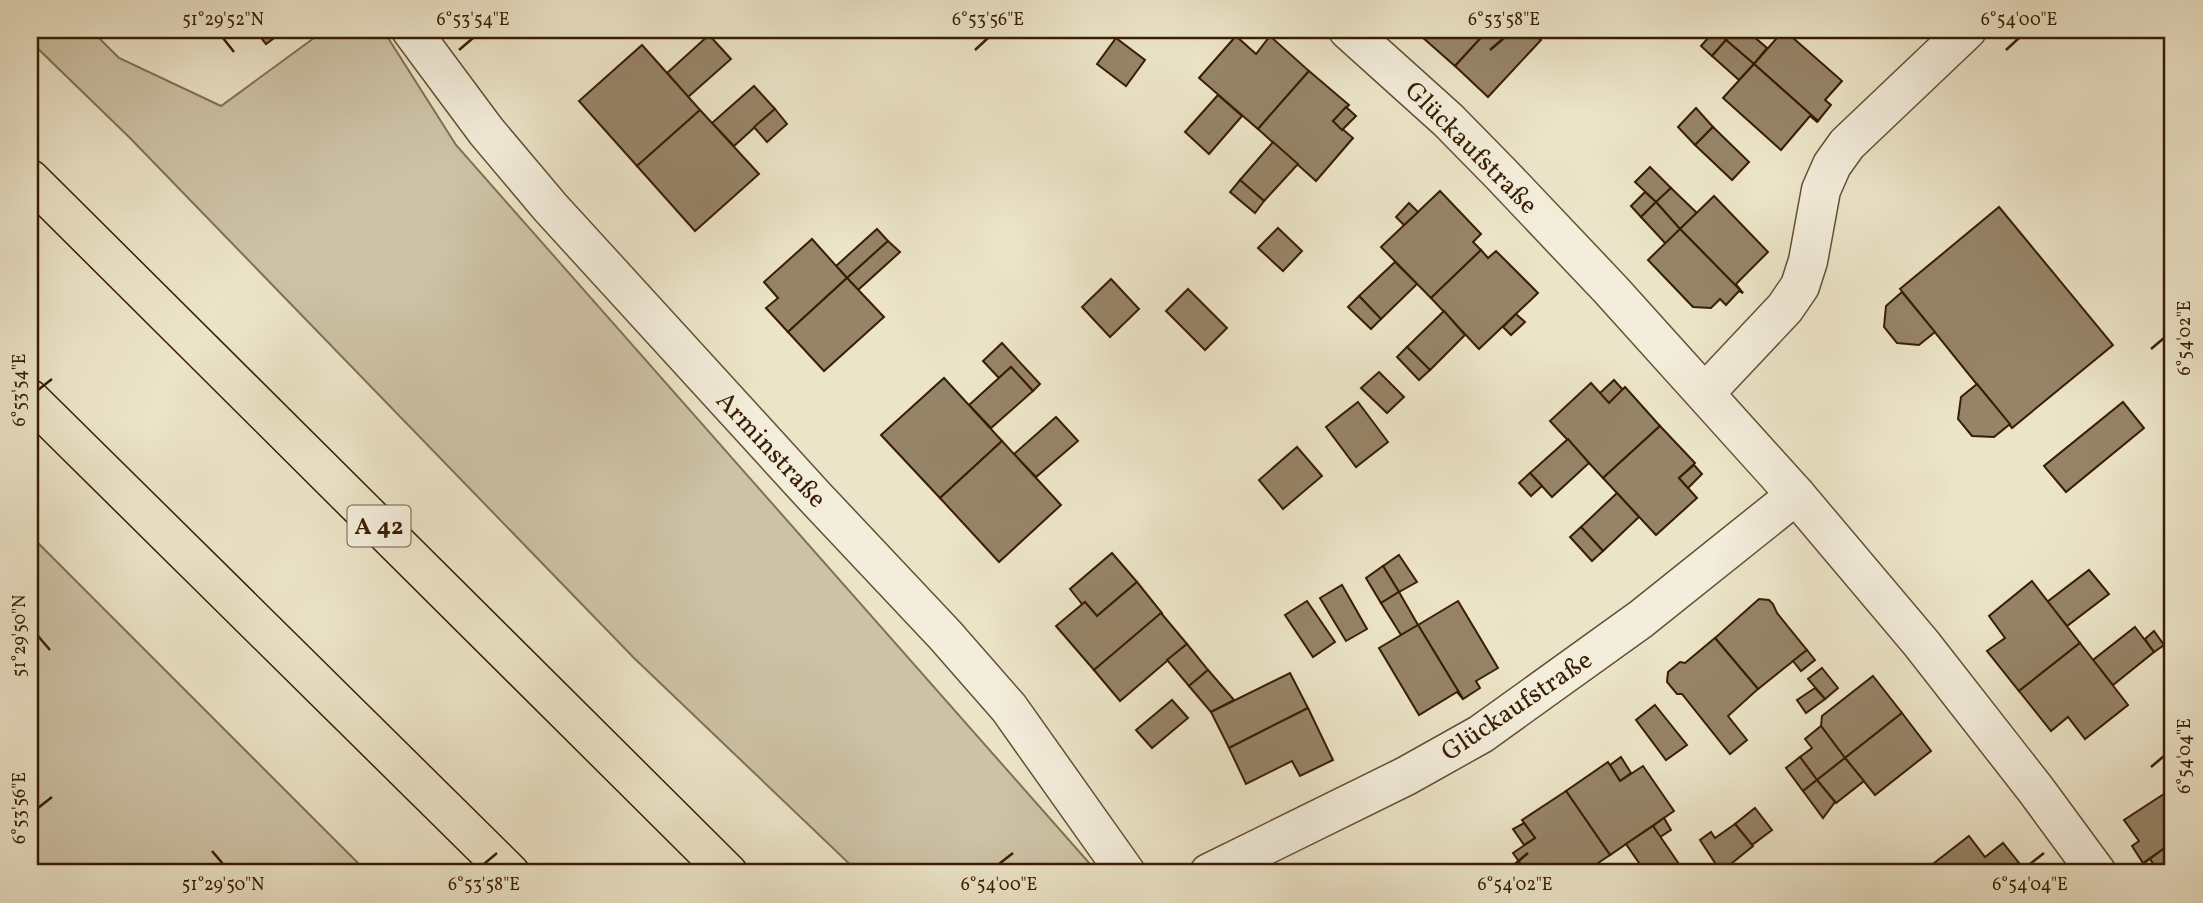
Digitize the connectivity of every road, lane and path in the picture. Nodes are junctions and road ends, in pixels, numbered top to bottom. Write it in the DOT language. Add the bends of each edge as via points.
graph roads {
  1 [pos="411,30"];
  2 [pos="1348,30"];
  3 [pos="1967,30"];
  4 [pos="30,179"];
  5 [pos="1705,393"];
  6 [pos="30,399"];
  7 [pos="1796,495"];
  8 [pos="510,873"];
  9 [pos="729,873"];
  10 [pos="1126,873"];
  11 [pos="1209,873"];
  12 [pos="2098,873"];
  1 -- 10 [label="street, Arminstraße" via="550,207 1009,708"];
  2 -- 5 [label="street, Glückaufstraße" via="1475,147"];
  3 -- 5 [label="street" via="1847,144 1821,190 1800,286"];
  4 -- 9 [label="highway, A 42"];
  5 -- 7 [label="street, Glückaufstraße"];
  6 -- 8 [label="highway"];
  7 -- 11 [label="street, Glückaufstraße" via="1641,619 1481,734"];
  7 -- 12 [label="street, Glückaufstraße" via="1921,643"];
}
